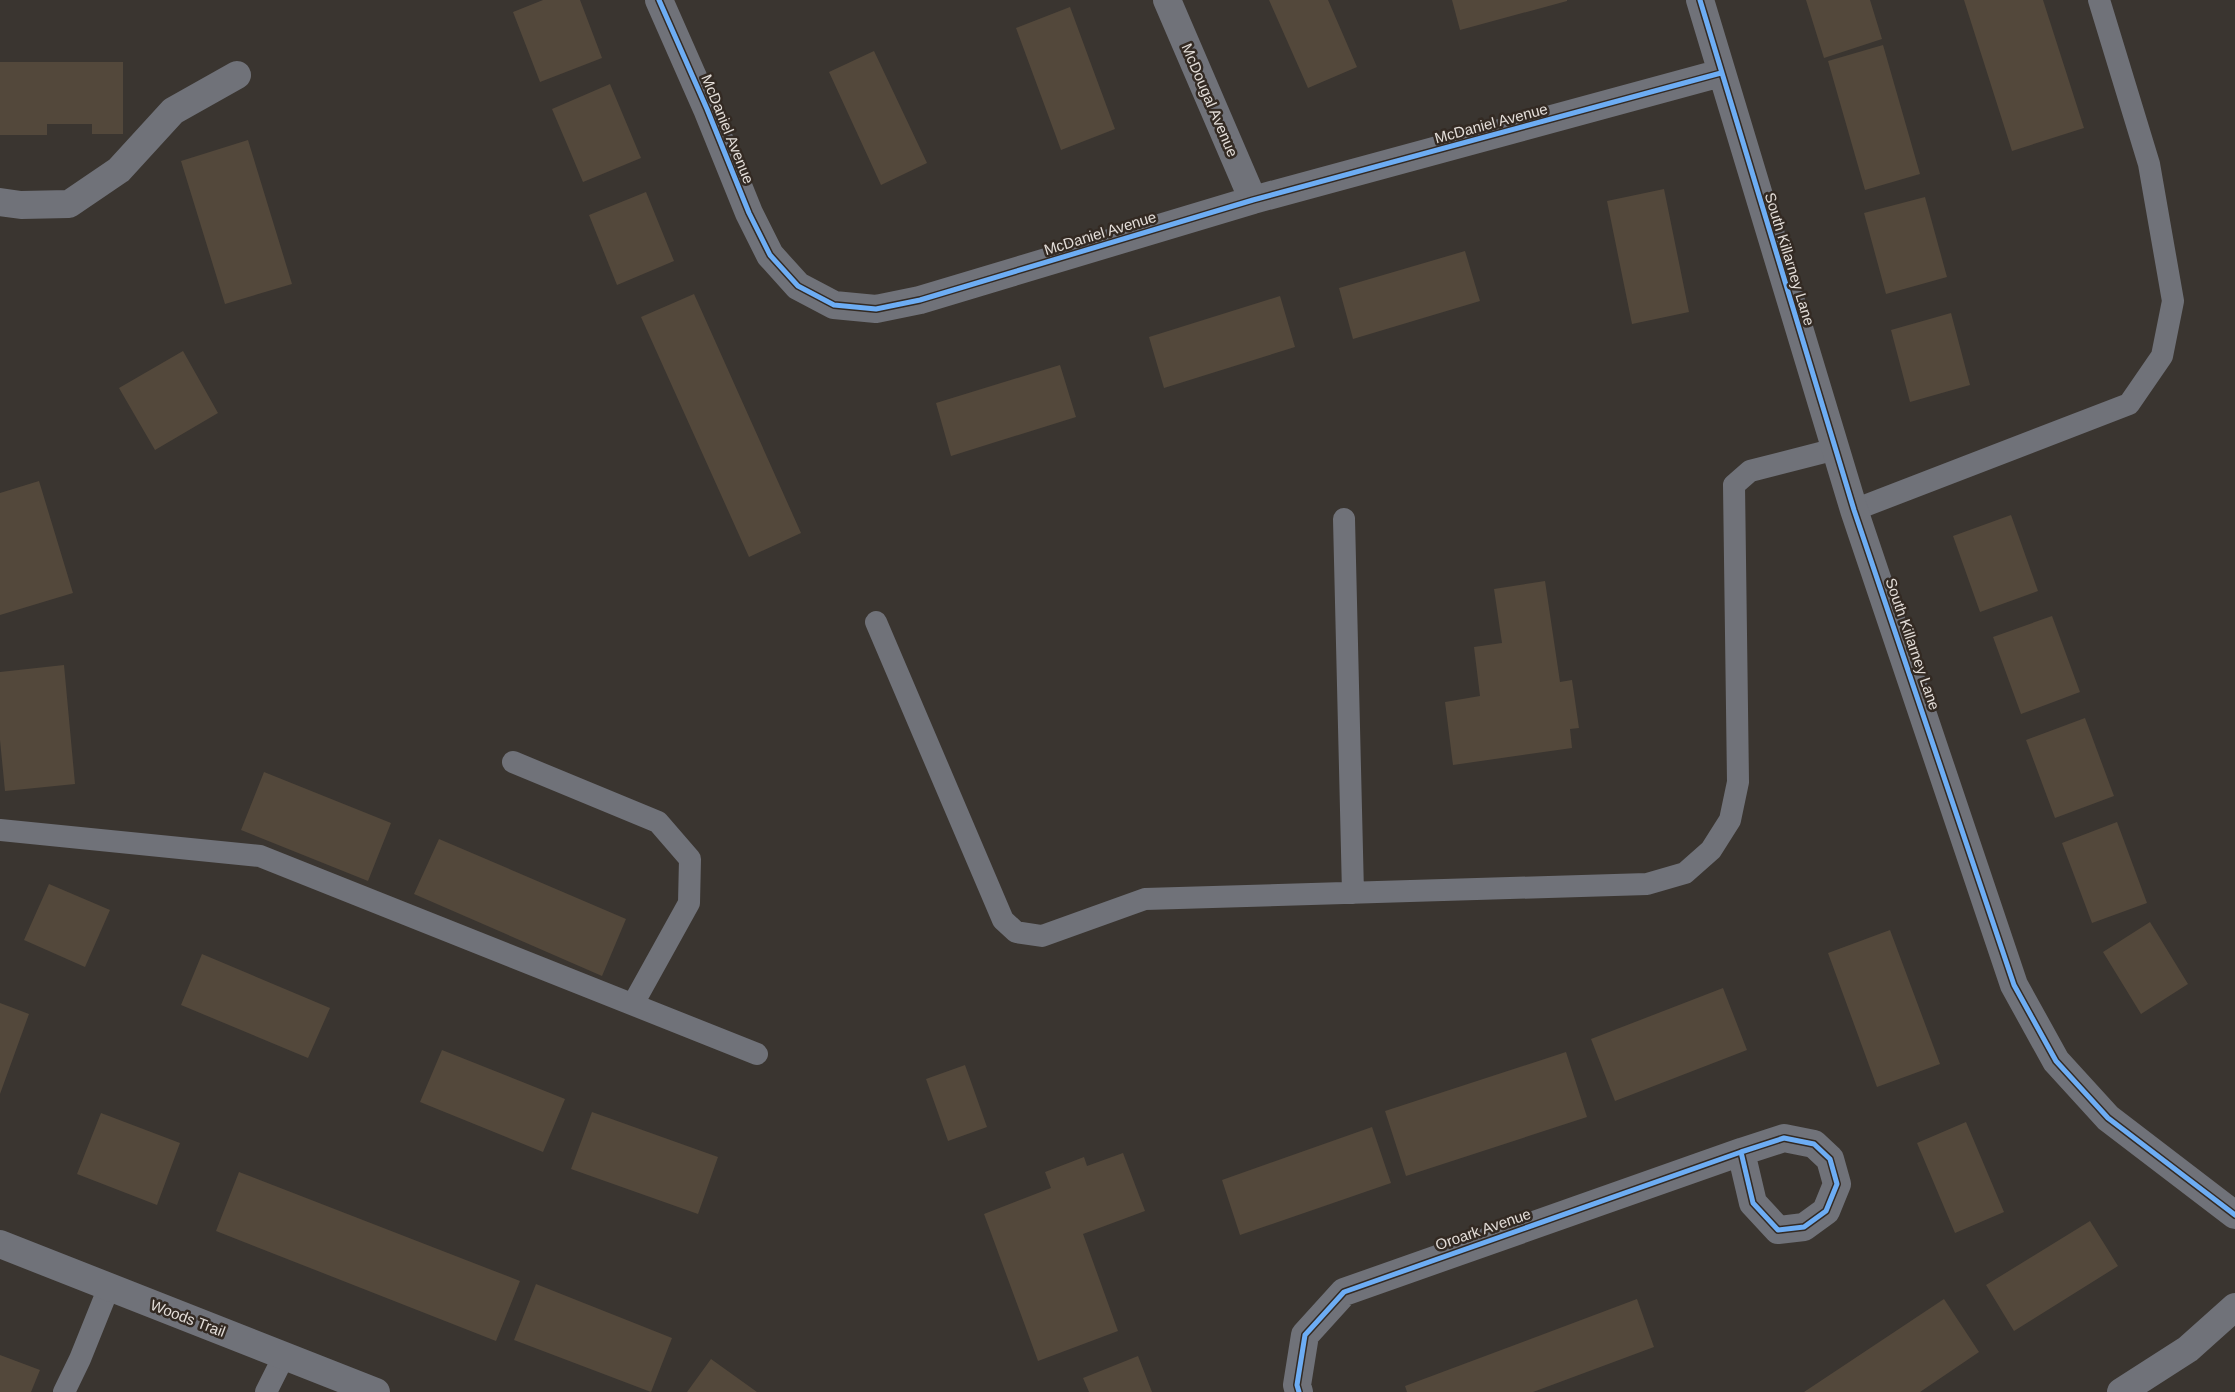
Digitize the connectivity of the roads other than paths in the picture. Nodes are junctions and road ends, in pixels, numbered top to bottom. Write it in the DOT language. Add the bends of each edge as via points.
graph roads {
  1 [pos="659,0"];
  2 [pos="1167,0"];
  3 [pos="1700,0"];
  4 [pos="2099,0"];
  5 [pos="1721,73"];
  6 [pos="237,75"];
  7 [pos="1253,200"];
  8 [pos="0,202"];
  9 [pos="1836,449"];
  10 [pos="1854,510"];
  11 [pos="1344,519"];
  12 [pos="876,622"];
  13 [pos="513,762"];
  14 [pos="0,830"];
  15 [pos="1353,892"];
  16 [pos="633,1004"];
  17 [pos="757,1054"];
  18 [pos="1741,1152"];
  19 [pos="2235,1215"];
  20 [pos="0,1244"];
  21 [pos="108,1287"];
  22 [pos="2235,1307"];
  23 [pos="284,1356"];
  24 [pos="64,1392"];
  25 [pos="266,1392"];
  26 [pos="376,1392"];
  27 [pos="1299,1392"];
  28 [pos="2121,1392"];
  1 -- 7 [label="street, McDaniel Avenue" via="770,255 798,286 834,305 876,309 920,300"];
  2 -- 7 [label="street, McDougal Avenue"];
  3 -- 5 [label="street, South Killarney Lane"];
  4 -- 10 [label="lane" via="2149,164 2173,300 2162,356 2129,404"];
  5 -- 7 [label="street, McDaniel Avenue"];
  5 -- 9 [label="street, South Killarney Lane"];
  6 -- 8 [label="street" via="173,111 119,170 69,204"];
  9 -- 10 [label="street, South Killarney Lane"];
  9 -- 15 [label="lane" via="1750,471 1734,485 1738,782 1730,820 1711,850 1685,873 1647,884"];
  10 -- 19 [label="street, South Killarney Lane" via="2014,984 2056,1061 2108,1118"];
  11 -- 15 [label="lane"];
  12 -- 15 [label="lane" via="1003,920 1016,932 1042,936 1145,899"];
  13 -- 16 [label="lane" via="658,822 690,859 689,903"];
  14 -- 16 [label="lane" via="260,856"];
  16 -- 17 [label="lane"];
  18 -- 27 [label="street, Oroark Avenue" via="1344,1292 1305,1335 1297,1385"];
  20 -- 21 [label="street, Woods Trail"];
  21 -- 23 [label="street, Woods Trail"];
  21 -- 24 [label="lane"];
  22 -- 28 [label="street" via="2188,1349"];
  23 -- 25 [label="lane"];
  23 -- 26 [label="street, Woods Trail"];
}
